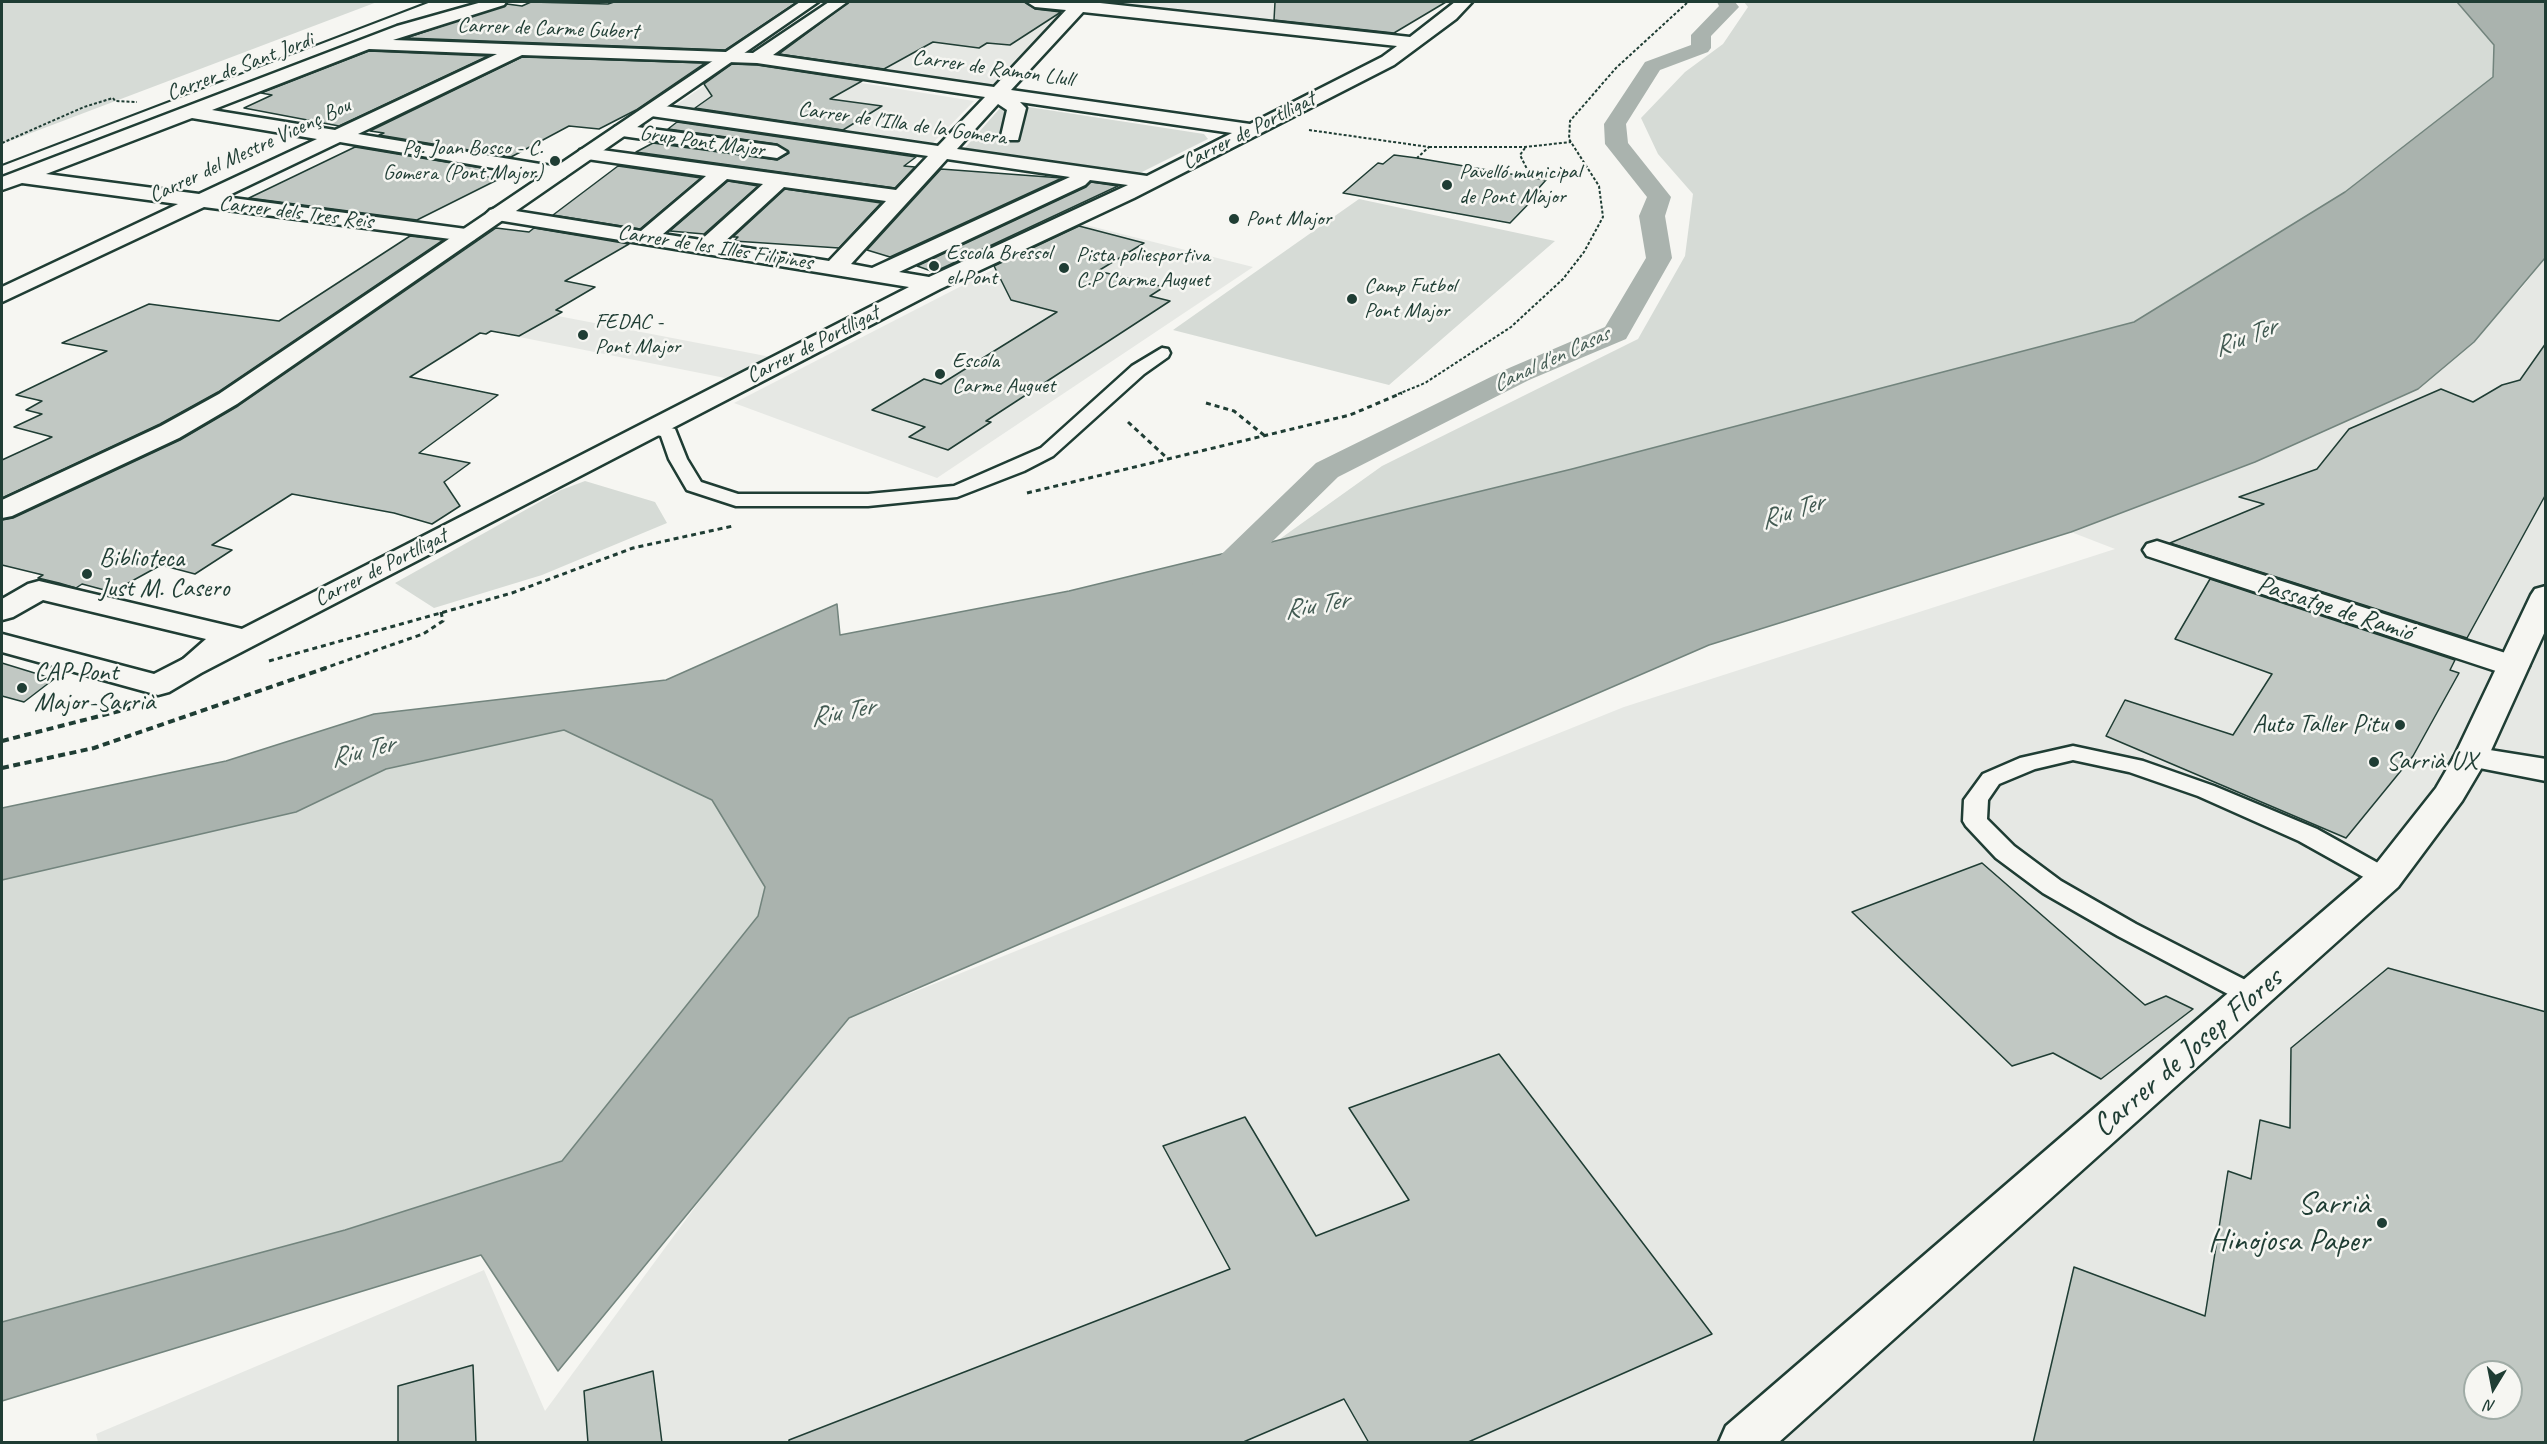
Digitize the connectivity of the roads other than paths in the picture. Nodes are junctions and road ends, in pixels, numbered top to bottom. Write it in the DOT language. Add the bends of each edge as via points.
graph roads {
  1 [pos="498,2"];
  2 [pos="810,2"];
  3 [pos="839,2"];
  4 [pos="1035,2"];
  5 [pos="1464,2"];
  6 [pos="1081,4"];
  7 [pos="1414,43"];
  8 [pos="367,44"];
  9 [pos="520,50"];
  10 [pos="728,58"];
  11 [pos="757,58"];
  12 [pos="995,94"];
  13 [pos="651,110"];
  14 [pos="191,112"];
  15 [pos="1251,130"];
  16 [pos="622,131"];
  17 [pos="805,133"];
  18 [pos="336,136"];
  19 [pos="1011,136"];
  20 [pos="587,154"];
  21 [pos="791,154"];
  22 [pos="942,154"];
  23 [pos="903,168"];
  24 [pos="923,171"];
  25 [pos="723,172"];
  26 [pos="558,173"];
  27 [pos="1085,174"];
  28 [pos="749,176"];
  29 [pos="10,180"];
  30 [pos="780,180"];
  31 [pos="1146,182"];
  32 [pos="898,197"];
  33 [pos="202,200"];
  34 [pos="497,214"];
  35 [pos="466,235"];
  36 [pos="647,237"];
  37 [pos="707,246"];
  38 [pos="835,268"];
  39 [pos="876,274"];
  40 [pos="932,284"];
  41 [pos="2,295"];
  42 [pos="1162,353"];
  43 [pos="655,429"];
  44 [pos="2,510"];
  45 [pos="2157,550"];
  46 [pos="2546,595"];
  47 [pos="2,610"];
  48 [pos="2,643"];
  49 [pos="190,666"];
  50 [pos="2513,666"];
  51 [pos="2471,757"];
  52 [pos="2546,770"];
  53 [pos="2385,878"];
  54 [pos="2254,996"];
  55 [pos="1744,1443"];
  1 -- 8 [label="street, Carrer de Sant Jordi"];
  2 -- 10 [label="street"];
  3 -- 11 [label="street"];
  4 -- 6 [label="street"];
  5 -- 7 [label="street, Carrer de Portlligat"];
  6 -- 7 [label="street"];
  6 -- 12 [label="street"];
  7 -- 15 [label="street, Carrer de Portlligat"];
  8 -- 9 [label="street, Carrer de Carme Gubert"];
  8 -- 14 [label="street, Carrer de Sant Jordi"];
  9 -- 10 [label="street, Carrer de Carme Gubert"];
  9 -- 18 [label="street, Carrer del Mestre Vicenç Bou"];
  10 -- 11 [label="street, Carrer de Ramon Llull"];
  10 -- 13 [label="street"];
  11 -- 12 [label="street, Carrer de Ramon Llull"];
  12 -- 15 [label="street, Carrer de Ramon Llull"];
  12 -- 19 [label="street" via="1017,108"];
  12 -- 22 [label="street"];
  13 -- 16 [label="street"];
  13 -- 17 [label="street, Carrer de l'Illa de la Gomera"];
  14 -- 18 [label="street"];
  14 -- 29 [label="street, Carrer de Sant Jordi"];
  15 -- 31 [label="street, Carrer de Portlligat"];
  16 -- 20 [label="street"];
  16 -- 21 [label="street, Grup Pont Major"];
  17 -- 21 [label="street, Grup Pont Major"];
  17 -- 22 [label="street, Carrer de l'Illa de la Gomera"];
  18 -- 26 [label="street"];
  18 -- 33 [label="street, Carrer del Mestre Vicenç Bou"];
  20 -- 25 [label="street, Grup Pont Major"];
  20 -- 26 [label="street"];
  21 -- 28 [label="street, Grup Pont Major"];
  22 -- 24 [label="street"];
  22 -- 27 [label="street, Carrer de l'Illa de la Gomera"];
  23 -- 24 [label="street"];
  24 -- 32 [label="street"];
  25 -- 28 [label="street, Grup Pont Major"];
  25 -- 36 [label="street, Grup Pont Major"];
  26 -- 34 [label="street"];
  27 -- 31 [label="street, Carrer de l'Illa de la Gomera"];
  27 -- 39 [label="street" via="1078,181"];
  28 -- 30 [label="street, Grup Pont Major"];
  29 -- 33 [label="street, Carrer dels Tres Reis"];
  30 -- 32 [label="street, Grup Pont Major"];
  30 -- 37 [label="street, Grup Pont Major"];
  31 -- 40 [label="street, Carrer de Portlligat"];
  32 -- 38 [label="street"];
  33 -- 35 [label="street, Carrer dels Tres Reis"];
  33 -- 41 [label="street, Carrer del Mestre Vicenç Bou"];
  34 -- 35 [label="street"];
  34 -- 36 [label="street, Carrer de les Illes Filipines"];
  35 -- 44 [label="street" via="201,416"];
  36 -- 37 [label="street, Carrer de les Illes Filipines"];
  37 -- 38 [label="street, Carrer de les Illes Filipines"];
  38 -- 39 [label="street, Carrer de les Illes Filipines"];
  39 -- 40 [label="street, Carrer de les Illes Filipines"];
  40 -- 43 [label="street, Carrer de Portlligat"];
  42 -- 43 [label="lane" via="1047,452 957,491 868,500 736,500 694,486 669,433"];
  43 -- 49 [label="street, Carrer de Portlligat"];
  45 -- 50 [label="street, Passatge de Ramió"];
  46 -- 50 [label="street, Carrer de Josep Flores"];
  47 -- 49 [label="street" via="39,590 231,636"];
  48 -- 49 [label="street, Carrer de Portlligat" via="158,685"];
  50 -- 51 [label="street, Carrer de Josep Flores"];
  51 -- 52 [label="street"];
  51 -- 53 [label="street, Carrer de Josep Flores" via="2450,793"];
  53 -- 54 [label="street, Carrer de Josep Flores"];
  53 -- 54 [label="lane" via="2308,835 2206,791 2135,766 2073,753 2028,763 1991,779 1976,800 1975,821 2005,852 2052,887 2117,925"];
  54 -- 55 [label="street, Carrer de Josep Flores"];
}
